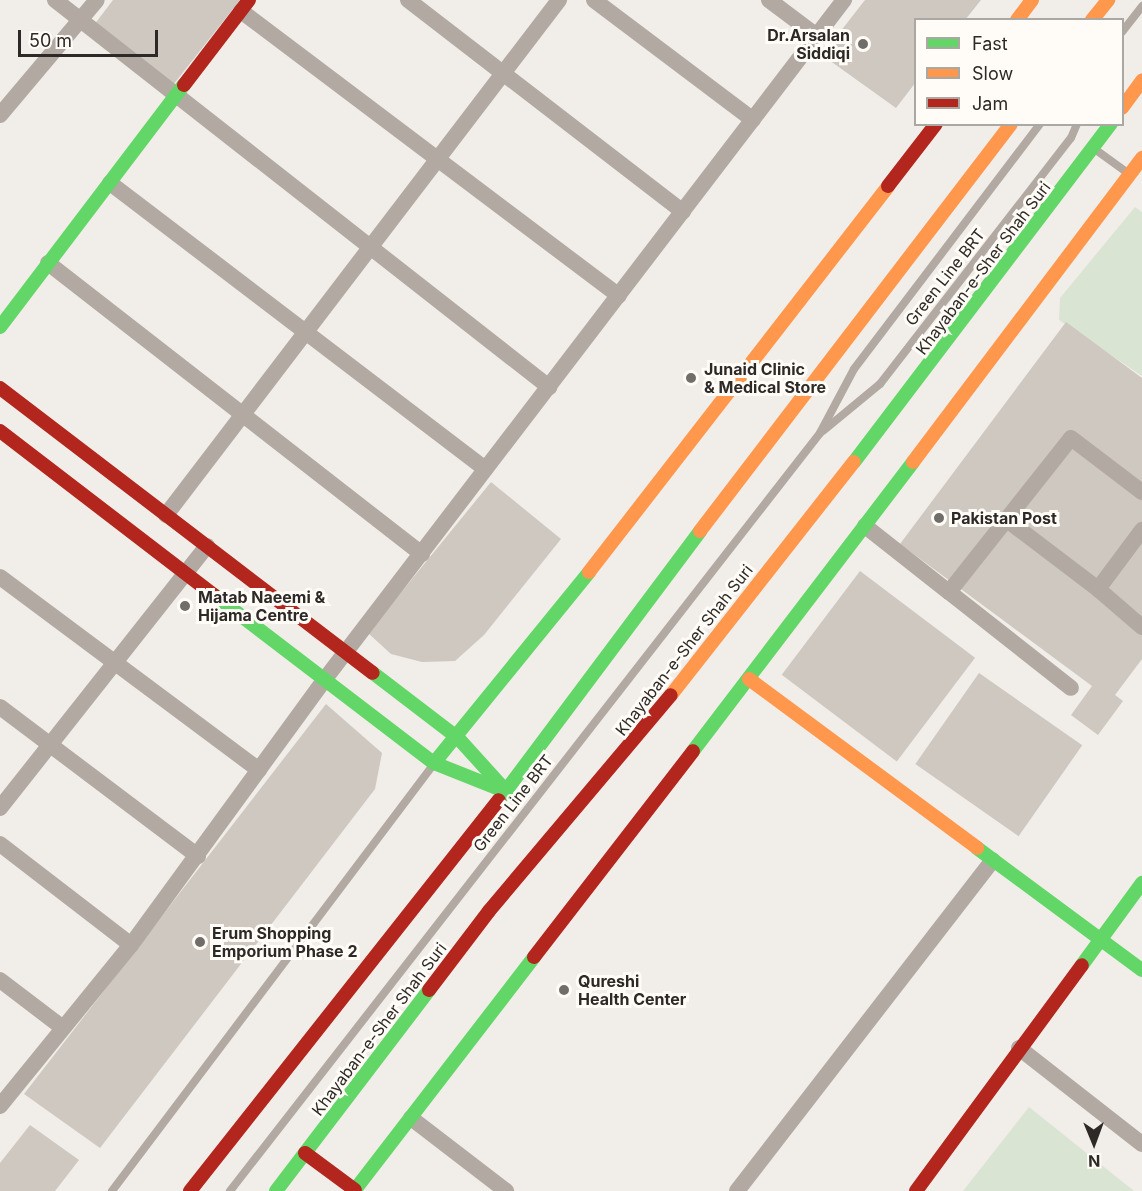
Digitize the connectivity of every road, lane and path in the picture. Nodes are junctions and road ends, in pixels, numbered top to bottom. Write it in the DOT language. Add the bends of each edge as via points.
graph roads {
  1 [pos="55,0"];
  2 [pos="97,0"];
  3 [pos="408,0"];
  4 [pos="559,0"];
  5 [pos="594,0"];
  6 [pos="770,0"];
  7 [pos="844,0"];
  8 [pos="1032,0"];
  9 [pos="1107,1"];
  10 [pos="245,5"];
  11 [pos="1142,6"];
  12 [pos="1018,18"];
  13 [pos="1094,18"];
  14 [pos="81,20"];
  15 [pos="1124,29"];
  16 [pos="817,36"];
  17 [pos="503,73"];
  18 [pos="1141,84"];
  19 [pos="176,96"];
  20 [pos="1124,105"];
  21 [pos="2,107"];
  22 [pos="753,120"];
  23 [pos="934,126"];
  24 [pos="1009,126"];
  25 [pos="1038,126"];
  26 [pos="1076,126"];
  27 [pos="1110,126"];
  28 [pos="1095,149"];
  29 [pos="1142,158"];
  30 [pos="436,160"];
  31 [pos="1129,174"];
  32 [pos="110,183"];
  33 [pos="683,212"];
  34 [pos="370,245"];
  35 [pos="48,263"];
  36 [pos="619,296"];
  37 [pos="0,327"];
  38 [pos="304,331"];
  39 [pos="549,387"];
  40 [pos="0,388"];
  41 [pos="240,416"];
  42 [pos="0,431"];
  43 [pos="820,433"];
  44 [pos="486,470"];
  45 [pos="1142,492"];
  46 [pos="166,515"];
  47 [pos="1007,520"];
  48 [pos="865,526"];
  49 [pos="1142,530"];
  50 [pos="207,546"];
  51 [pos="422,554"];
  52 [pos="186,573"];
  53 [pos="0,577"];
  54 [pos="1098,589"];
  55 [pos="949,592"];
  56 [pos="1142,627"];
  57 [pos="346,652"];
  58 [pos="114,660"];
  59 [pos="325,679"];
  60 [pos="749,679"];
  61 [pos="1071,688"];
  62 [pos="0,707"];
  63 [pos="458,738"];
  64 [pos="50,745"];
  65 [pos="434,763"];
  66 [pos="259,770"];
  67 [pos="506,791"];
  68 [pos="0,808"];
  69 [pos="0,844"];
  70 [pos="198,856"];
  71 [pos="993,860"];
  72 [pos="1142,883"];
  73 [pos="1099,938"];
  74 [pos="131,945"];
  75 [pos="1142,970"];
  76 [pos="0,980"];
  77 [pos="63,1028"];
  78 [pos="1018,1048"];
  79 [pos="0,1106"];
  80 [pos="411,1119"];
  81 [pos="1142,1144"];
  82 [pos="305,1153"];
  83 [pos="114,1190"];
  84 [pos="190,1191"];
  85 [pos="230,1191"];
  86 [pos="276,1191"];
  87 [pos="354,1191"];
  88 [pos="506,1191"];
  89 [pos="737,1191"];
  90 [pos="916,1191"];
  1 -- 14 [label="street"];
  2 -- 14 [label="street"];
  3 -- 17 [label="street"];
  4 -- 17 [label="street"];
  5 -- 22 [label="street"];
  6 -- 16 [label="street"];
  7 -- 16 [label="street"];
  8 -- 12 [label="main road"];
  9 -- 13 [label="main road"];
  10 -- 19 [label="main road"];
  10 -- 30 [label="street"];
  11 -- 15 [label="lane"];
  14 -- 19 [label="street"];
  14 -- 21 [label="street"];
  16 -- 22 [label="street"];
  17 -- 30 [label="street"];
  17 -- 33 [label="street"];
  18 -- 20 [label="main road"];
  19 -- 32 [label="main road"];
  19 -- 34 [label="street"];
  22 -- 33 [label="street"];
  23 -- 63 [label="main road"];
  24 -- 67 [label="main road" via="847,334"];
  25 -- 43 [label="lane, Green Line BRT" via="854,369"];
  26 -- 43 [label="lane, Green Line BRT" via="1071,138 880,384"];
  27 -- 28 [label="main road, Khayaban-e-Sher Shah Suri"];
  28 -- 31 [label="lane"];
  28 -- 82 [label="main road, Khayaban-e-Sher Shah Suri" via="616,764 489,911"];
  29 -- 31 [label="main road"];
  30 -- 34 [label="street"];
  30 -- 36 [label="street"];
  31 -- 48 [label="main road"];
  32 -- 35 [label="main road"];
  32 -- 38 [label="street"];
  33 -- 36 [label="street"];
  34 -- 38 [label="street"];
  34 -- 39 [label="street"];
  35 -- 37 [label="main road"];
  35 -- 41 [label="street"];
  36 -- 39 [label="street"];
  38 -- 41 [label="street"];
  38 -- 44 [label="street"];
  39 -- 44 [label="street"];
  40 -- 46 [label="main road"];
  41 -- 46 [label="street"];
  41 -- 51 [label="street"];
  42 -- 52 [label="main road"];
  43 -- 85 [label="lane, Green Line BRT"];
  44 -- 51 [label="street"];
  45 -- 47 [label="street" via="1071,438"];
  46 -- 50 [label="main road"];
  47 -- 54 [label="street"];
  47 -- 55 [label="street"];
  48 -- 55 [label="street"];
  48 -- 60 [label="main road"];
  49 -- 54 [label="street"];
  50 -- 52 [label="street"];
  50 -- 57 [label="main road"];
  51 -- 57 [label="street"];
  52 -- 58 [label="street"];
  52 -- 59 [label="main road"];
  53 -- 58 [label="street"];
  54 -- 56 [label="street"];
  55 -- 61 [label="street"];
  57 -- 59 [label="street"];
  57 -- 63 [label="main road"];
  58 -- 64 [label="street"];
  58 -- 66 [label="street"];
  59 -- 65 [label="main road"];
  59 -- 66 [label="street"];
  60 -- 71 [label="main road"];
  60 -- 80 [label="main road"];
  62 -- 64 [label="street"];
  63 -- 65 [label="main road"];
  63 -- 67 [label="main road"];
  64 -- 68 [label="street"];
  64 -- 70 [label="street"];
  65 -- 67 [label="main road"];
  65 -- 83 [label="lane"];
  66 -- 70 [label="street"];
  67 -- 84 [label="main road" via="440,880 278,1076"];
  69 -- 74 [label="street"];
  70 -- 74 [label="street"];
  71 -- 73 [label="main road"];
  71 -- 89 [label="street"];
  72 -- 73 [label="main road"];
  73 -- 75 [label="main road"];
  73 -- 78 [label="main road"];
  74 -- 77 [label="street"];
  76 -- 77 [label="street"];
  77 -- 79 [label="street"];
  78 -- 81 [label="street"];
  78 -- 90 [label="main road"];
  80 -- 87 [label="main road"];
  80 -- 88 [label="street"];
  82 -- 86 [label="main road, Khayaban-e-Sher Shah Suri"];
  82 -- 87 [label="main road"];
}
